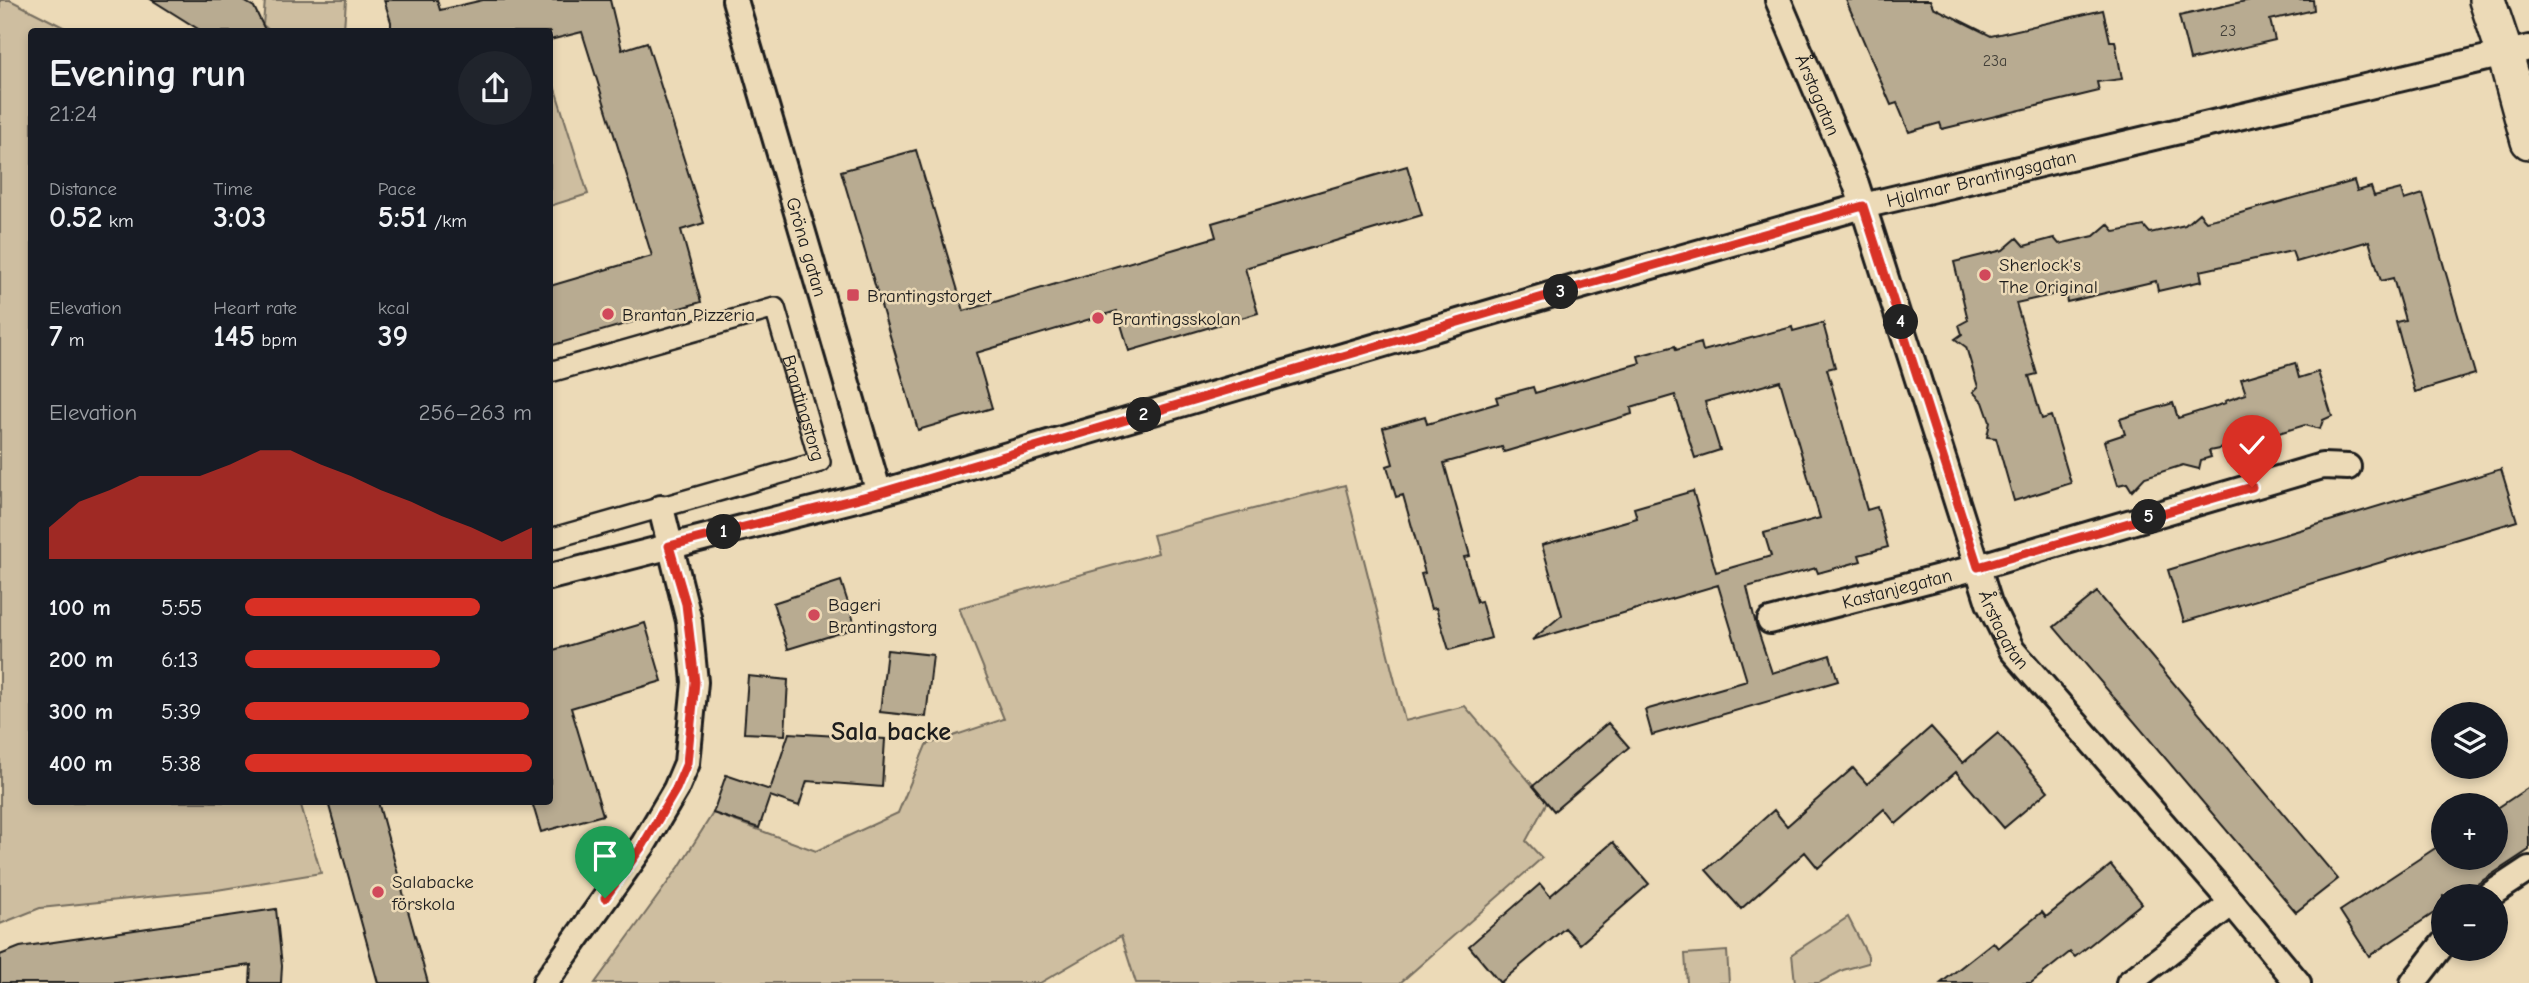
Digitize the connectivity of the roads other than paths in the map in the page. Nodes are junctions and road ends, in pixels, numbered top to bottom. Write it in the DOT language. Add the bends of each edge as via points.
graph roads {
  1 [pos="735,0"];
  2 [pos="1779,0"];
  3 [pos="2487,0"];
  4 [pos="2517,51"];
  5 [pos="2529,141"];
  6 [pos="1863,206"];
  7 [pos="553,371"];
  8 [pos="2348,467"];
  9 [pos="879,493"];
  10 [pos="661,508"];
  11 [pos="553,538"];
  12 [pos="669,546"];
  13 [pos="1978,567"];
  14 [pos="553,577"];
  15 [pos="1770,621"];
  16 [pos="2529,869"];
  17 [pos="2506,884"];
  18 [pos="2232,903"];
  19 [pos="2431,960"];
  20 [pos="545,983"];
  21 [pos="2129,983"];
  22 [pos="2298,983"];
  23 [pos="2413,983"];
  1 -- 9 [label="street, Gröna gatan"];
  2 -- 6 [label="street, Årstagatan"];
  3 -- 4 [label="main road"];
  4 -- 5 [label="main road"];
  4 -- 6 [label="street, Hjalmar Brantingsgatan"];
  6 -- 9 [label="street, Hjalmar Brantingsgatan"];
  6 -- 13 [label="street, Årstagatan"];
  7 -- 10 [label="street, Brantingstorg" via="775,308 820,462"];
  8 -- 13 [label="street, Kastanjegatan" via="2322,466"];
  9 -- 12 [label="street, Hjalmar Brantingsgatan"];
  10 -- 11 [label="street, Brantingstorg"];
  10 -- 12 [label="street"];
  12 -- 14 [label="street, Hjalmar Brantingsgatan"];
  12 -- 20 [label="street" via="686,604 695,682 687,763 643,845"];
  13 -- 15 [label="street, Kastanjegatan"];
  13 -- 18 [label="street, Årstagatan" via="2012,650"];
  16 -- 17 [label="street"];
  18 -- 21 [label="street"];
  18 -- 22 [label="street, Årstagatan"];
  19 -- 23 [label="street"];
}
